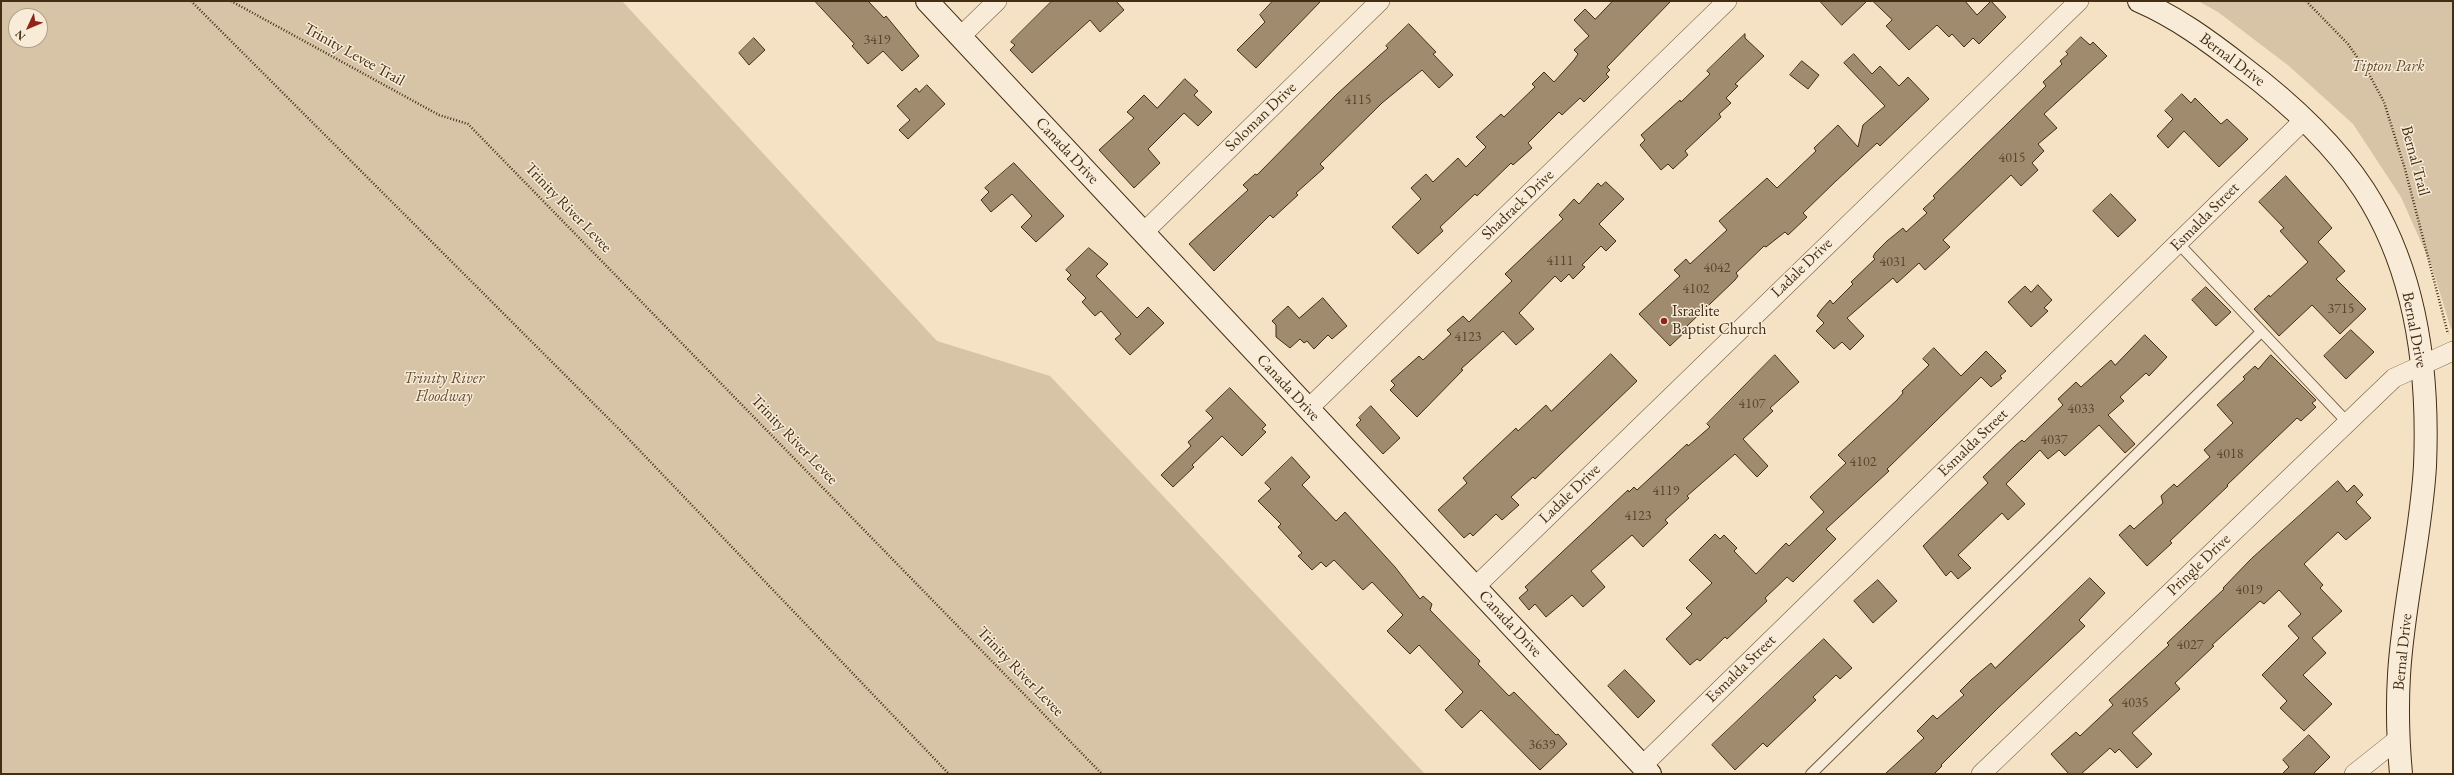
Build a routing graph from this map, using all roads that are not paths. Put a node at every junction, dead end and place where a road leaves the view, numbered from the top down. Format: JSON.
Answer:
{"nodes":[{"id":1,"x":927,"y":1,"type":"edge"},
{"id":2,"x":997,"y":1,"type":"edge"},
{"id":3,"x":1380,"y":1,"type":"edge"},
{"id":4,"x":1727,"y":1,"type":"edge"},
{"id":5,"x":2079,"y":1,"type":"edge"},
{"id":6,"x":2139,"y":1,"type":"edge"},
{"id":7,"x":960,"y":37,"type":"junction"},
{"id":8,"x":2304,"y":120,"type":"junction"},
{"id":9,"x":1143,"y":233,"type":"junction"},
{"id":10,"x":2178,"y":243,"type":"junction"},
{"id":11,"x":2261,"y":332,"type":"junction"},
{"id":12,"x":2453,"y":351,"type":"edge"},
{"id":13,"x":2422,"y":365,"type":"junction"},
{"id":14,"x":1308,"y":409,"type":"junction"},
{"id":15,"x":2347,"y":422,"type":"junction"},
{"id":16,"x":1475,"y":587,"type":"junction"},
{"id":17,"x":2398,"y":739,"type":"junction"},
{"id":18,"x":1646,"y":770,"type":"edge"},
{"id":19,"x":1811,"y":774,"type":"edge"},
{"id":20,"x":1981,"y":774,"type":"edge"},
{"id":21,"x":2354,"y":774,"type":"edge"},
{"id":22,"x":2401,"y":774,"type":"edge"}],
"edges":[{"from":1,"to":7,"type":"street","name":"Canada Drive"},
{"from":2,"to":7,"type":"street"},
{"from":3,"to":9,"type":"street","name":"Soloman Drive"},
{"from":4,"to":14,"type":"street","name":"Shadrack Drive"},
{"from":5,"to":16,"type":"street","name":"Ladale Drive"},
{"from":6,"to":8,"type":"street","name":"Bernal Drive"},
{"from":7,"to":9,"type":"street","name":"Canada Drive"},
{"from":8,"to":10,"type":"street","name":"Esmalda Street"},
{"from":8,"to":13,"type":"street","name":"Bernal Drive"},
{"from":9,"to":14,"type":"street","name":"Canada Drive"},
{"from":10,"to":11,"type":"lane"},
{"from":10,"to":18,"type":"street","name":"Esmalda Street"},
{"from":11,"to":15,"type":"lane"},
{"from":11,"to":19,"type":"lane"},
{"from":12,"to":13,"type":"street","name":"Pringle Drive"},
{"from":13,"to":15,"type":"street","name":"Pringle Drive"},
{"from":13,"to":17,"type":"street","name":"Bernal Drive"},
{"from":14,"to":16,"type":"street","name":"Canada Drive"},
{"from":15,"to":20,"type":"street","name":"Pringle Drive"},
{"from":16,"to":18,"type":"street","name":"Canada Drive"},
{"from":17,"to":21,"type":"street"},
{"from":17,"to":22,"type":"street","name":"Bernal Drive"}]}
